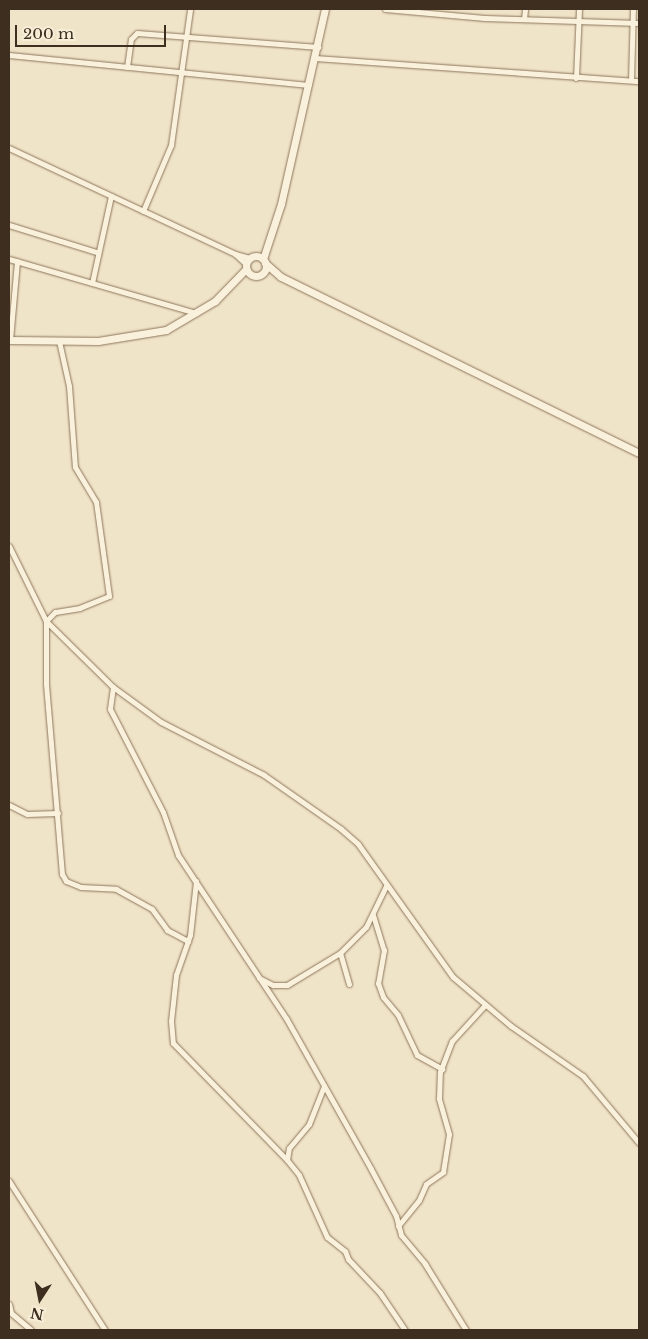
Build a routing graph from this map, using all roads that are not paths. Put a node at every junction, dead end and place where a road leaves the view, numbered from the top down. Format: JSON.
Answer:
{"nodes":[{"id":1,"x":190,"y":9,"type":"edge"},
{"id":2,"x":324,"y":9,"type":"edge"},
{"id":3,"x":385,"y":9,"type":"edge"},
{"id":4,"x":525,"y":9,"type":"edge"},
{"id":5,"x":579,"y":9,"type":"edge"},
{"id":6,"x":633,"y":9,"type":"edge"},
{"id":7,"x":524,"y":19,"type":"junction"},
{"id":8,"x":578,"y":20,"type":"junction"},
{"id":9,"x":632,"y":22,"type":"junction"},
{"id":10,"x":639,"y":23,"type":"edge"},
{"id":11,"x":186,"y":36,"type":"junction"},
{"id":12,"x":318,"y":47,"type":"junction"},
{"id":13,"x":9,"y":55,"type":"edge"},
{"id":14,"x":315,"y":58,"type":"junction"},
{"id":15,"x":127,"y":67,"type":"junction"},
{"id":16,"x":183,"y":73,"type":"junction"},
{"id":17,"x":576,"y":78,"type":"junction"},
{"id":18,"x":632,"y":80,"type":"junction"},
{"id":19,"x":639,"y":81,"type":"edge"},
{"id":20,"x":308,"y":85,"type":"junction"},
{"id":21,"x":9,"y":148,"type":"edge"},
{"id":22,"x":111,"y":196,"type":"junction"},
{"id":23,"x":143,"y":212,"type":"junction"},
{"id":24,"x":9,"y":225,"type":"edge"},
{"id":25,"x":265,"y":244,"type":"junction"},
{"id":26,"x":96,"y":252,"type":"junction"},
{"id":27,"x":9,"y":259,"type":"edge"},
{"id":28,"x":264,"y":261,"type":"junction"},
{"id":29,"x":16,"y":262,"type":"junction"},
{"id":30,"x":249,"y":262,"type":"junction"},
{"id":31,"x":262,"y":274,"type":"junction"},
{"id":32,"x":253,"y":275,"type":"junction"},
{"id":33,"x":282,"y":277,"type":"junction"},
{"id":34,"x":92,"y":283,"type":"junction"},
{"id":35,"x":235,"y":283,"type":"junction"},
{"id":36,"x":198,"y":314,"type":"junction"},
{"id":37,"x":9,"y":340,"type":"edge"},
{"id":38,"x":59,"y":342,"type":"junction"},
{"id":39,"x":639,"y":453,"type":"edge"},
{"id":40,"x":9,"y":546,"type":"edge"},
{"id":41,"x":46,"y":621,"type":"junction"},
{"id":42,"x":113,"y":687,"type":"junction"},
{"id":43,"x":9,"y":805,"type":"edge"},
{"id":44,"x":58,"y":813,"type":"junction"},
{"id":45,"x":196,"y":881,"type":"junction"},
{"id":46,"x":386,"y":886,"type":"junction"},
{"id":47,"x":373,"y":915,"type":"junction"},
{"id":48,"x":188,"y":941,"type":"junction"},
{"id":49,"x":340,"y":953,"type":"junction"},
{"id":50,"x":257,"y":976,"type":"junction"},
{"id":51,"x":349,"y":984,"type":"dead end"},
{"id":52,"x":485,"y":1005,"type":"junction"},
{"id":53,"x":442,"y":1069,"type":"junction"},
{"id":54,"x":324,"y":1086,"type":"junction"},
{"id":55,"x":639,"y":1143,"type":"edge"},
{"id":56,"x":287,"y":1160,"type":"junction"},
{"id":57,"x":9,"y":1181,"type":"edge"},
{"id":58,"x":398,"y":1226,"type":"junction"},
{"id":59,"x":9,"y":1304,"type":"edge"},
{"id":60,"x":31,"y":1330,"type":"edge"},
{"id":61,"x":105,"y":1330,"type":"edge"},
{"id":62,"x":405,"y":1330,"type":"edge"},
{"id":63,"x":466,"y":1330,"type":"edge"}],
"edges":[{"from":1,"to":11,"type":"street"},
{"from":2,"to":12,"type":"main road"},
{"from":3,"to":7,"type":"street"},
{"from":4,"to":7,"type":"street"},
{"from":5,"to":8,"type":"street"},
{"from":6,"to":9,"type":"street"},
{"from":7,"to":8,"type":"street"},
{"from":8,"to":9,"type":"street"},
{"from":8,"to":17,"type":"street"},
{"from":9,"to":10,"type":"street"},
{"from":9,"to":18,"type":"street"},
{"from":11,"to":12,"type":"street"},
{"from":11,"to":15,"type":"street"},
{"from":11,"to":16,"type":"street"},
{"from":12,"to":14,"type":"main road"},
{"from":13,"to":15,"type":"street"},
{"from":14,"to":17,"type":"street"},
{"from":14,"to":20,"type":"main road"},
{"from":15,"to":16,"type":"street"},
{"from":16,"to":20,"type":"street"},
{"from":16,"to":23,"type":"street"},
{"from":17,"to":18,"type":"street"},
{"from":18,"to":19,"type":"street"},
{"from":20,"to":25,"type":"main road"},
{"from":21,"to":22,"type":"street"},
{"from":22,"to":23,"type":"street"},
{"from":22,"to":26,"type":"street"},
{"from":23,"to":30,"type":"street"},
{"from":24,"to":26,"type":"street"},
{"from":25,"to":28,"type":"main road"},
{"from":25,"to":30,"type":"main road"},
{"from":26,"to":34,"type":"street"},
{"from":27,"to":29,"type":"street"},
{"from":28,"to":30,"type":"main road"},
{"from":28,"to":31,"type":"main road"},
{"from":28,"to":33,"type":"main road"},
{"from":29,"to":34,"type":"street"},
{"from":29,"to":37,"type":"street"},
{"from":30,"to":32,"type":"main road"},
{"from":30,"to":35,"type":"main road"},
{"from":31,"to":32,"type":"main road"},
{"from":31,"to":33,"type":"main road"},
{"from":32,"to":35,"type":"main road"},
{"from":33,"to":39,"type":"main road"},
{"from":34,"to":36,"type":"street"},
{"from":35,"to":36,"type":"main road"},
{"from":36,"to":38,"type":"main road"},
{"from":37,"to":38,"type":"main road"},
{"from":38,"to":41,"type":"street"},
{"from":40,"to":41,"type":"street"},
{"from":41,"to":42,"type":"street"},
{"from":41,"to":44,"type":"street"},
{"from":42,"to":45,"type":"street"},
{"from":42,"to":46,"type":"street"},
{"from":43,"to":44,"type":"street"},
{"from":44,"to":48,"type":"street"},
{"from":45,"to":48,"type":"street"},
{"from":45,"to":50,"type":"street"},
{"from":46,"to":47,"type":"street"},
{"from":46,"to":52,"type":"street"},
{"from":47,"to":49,"type":"street"},
{"from":47,"to":53,"type":"street"},
{"from":48,"to":56,"type":"street"},
{"from":49,"to":50,"type":"street"},
{"from":49,"to":51,"type":"street"},
{"from":50,"to":54,"type":"street"},
{"from":52,"to":53,"type":"street"},
{"from":52,"to":55,"type":"street"},
{"from":53,"to":58,"type":"street"},
{"from":54,"to":56,"type":"street"},
{"from":54,"to":58,"type":"street"},
{"from":56,"to":62,"type":"street"},
{"from":57,"to":61,"type":"street"},
{"from":58,"to":63,"type":"street"},
{"from":59,"to":60,"type":"street"}]}
